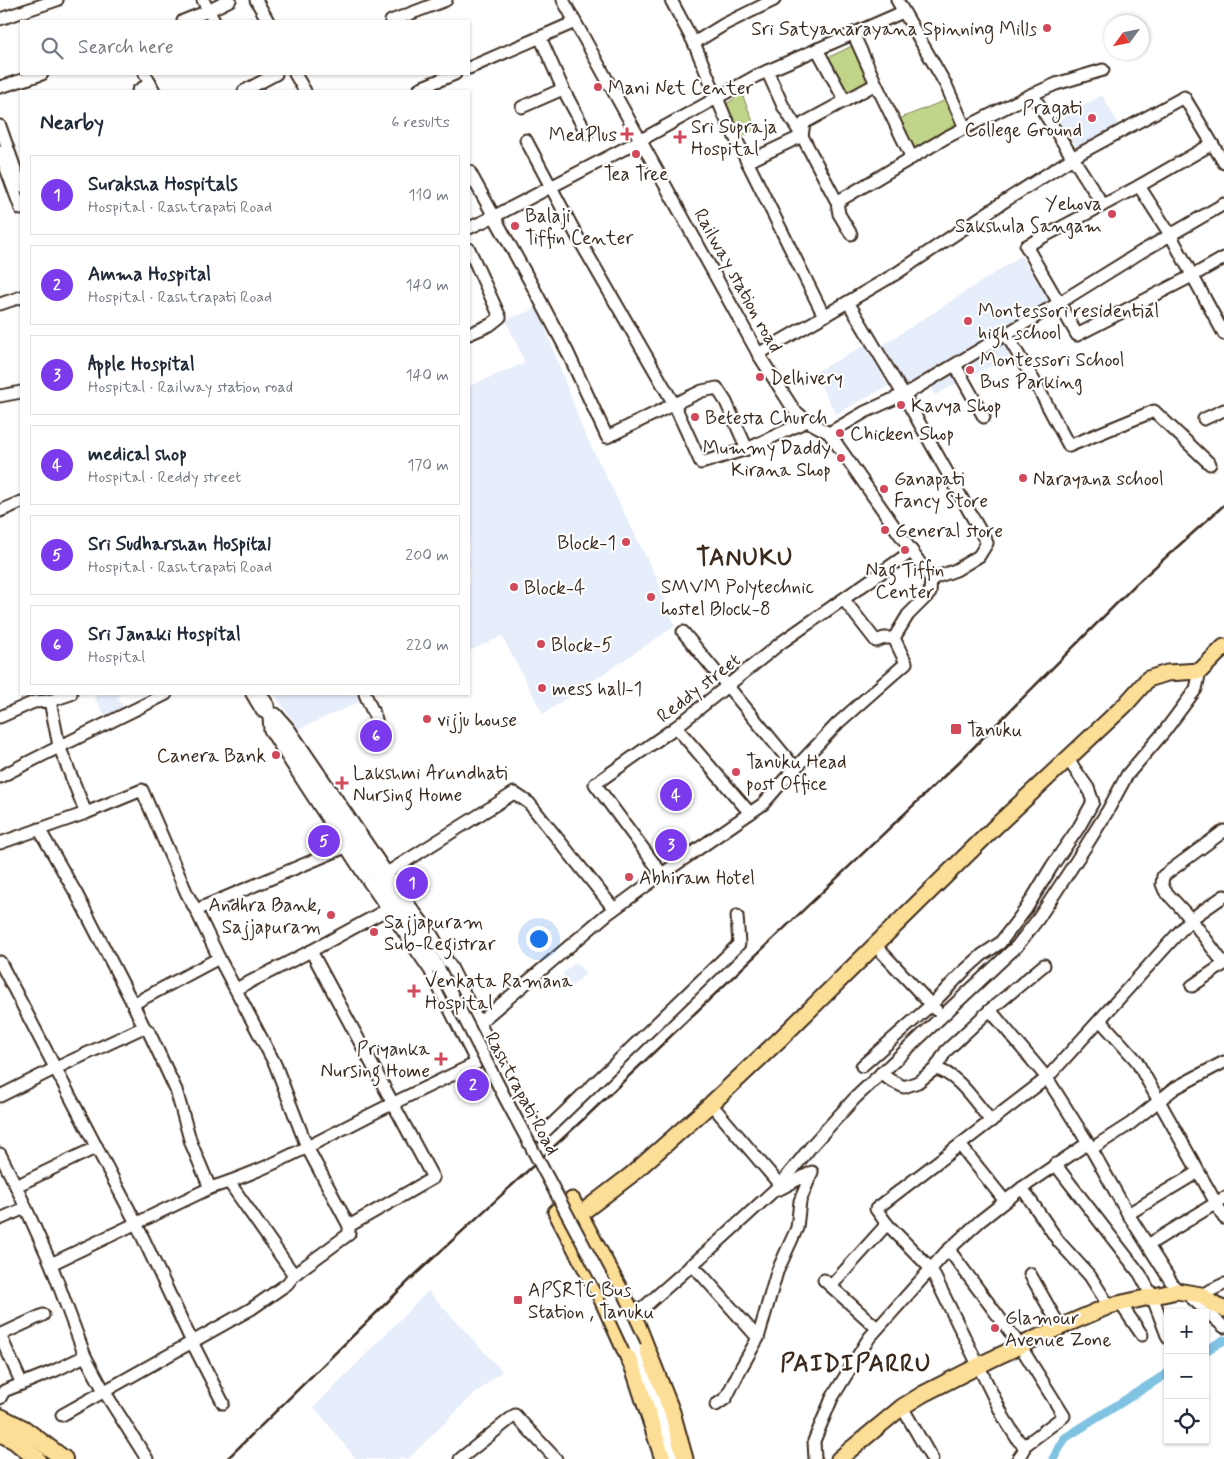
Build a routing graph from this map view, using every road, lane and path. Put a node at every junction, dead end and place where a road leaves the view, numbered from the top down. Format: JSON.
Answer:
{"nodes":[{"id":1,"x":57,"y":0,"type":"edge"},
{"id":2,"x":203,"y":0,"type":"edge"},
{"id":3,"x":230,"y":0,"type":"edge"},
{"id":4,"x":256,"y":0,"type":"edge"},
{"id":5,"x":446,"y":0,"type":"edge"},
{"id":6,"x":563,"y":0,"type":"edge"},
{"id":7,"x":671,"y":0,"type":"edge"},
{"id":8,"x":774,"y":0,"type":"edge"},
{"id":9,"x":897,"y":0,"type":"edge"},
{"id":10,"x":903,"y":12,"type":"junction"},
{"id":11,"x":211,"y":16,"type":"edge"},
{"id":12,"x":0,"y":19,"type":"edge"},
{"id":13,"x":189,"y":20,"type":"edge"},
{"id":14,"x":267,"y":20,"type":"edge"},
{"id":15,"x":394,"y":20,"type":"edge"},
{"id":16,"x":575,"y":22,"type":"junction"},
{"id":17,"x":853,"y":33,"type":"junction"},
{"id":18,"x":540,"y":37,"type":"junction"},
{"id":19,"x":694,"y":43,"type":"junction"},
{"id":20,"x":817,"y":49,"type":"junction"},
{"id":21,"x":470,"y":68,"type":"edge"},
{"id":22,"x":1103,"y":70,"type":"dead end"},
{"id":23,"x":767,"y":71,"type":"junction"},
{"id":24,"x":39,"y":75,"type":"edge"},
{"id":25,"x":274,"y":75,"type":"edge"},
{"id":26,"x":296,"y":75,"type":"edge"},
{"id":27,"x":453,"y":75,"type":"edge"},
{"id":28,"x":150,"y":83,"type":"edge"},
{"id":29,"x":876,"y":84,"type":"junction"},
{"id":30,"x":0,"y":87,"type":"edge"},
{"id":31,"x":563,"y":89,"type":"junction"},
{"id":32,"x":140,"y":90,"type":"edge"},
{"id":33,"x":246,"y":90,"type":"edge"},
{"id":34,"x":303,"y":90,"type":"edge"},
{"id":35,"x":418,"y":90,"type":"edge"},
{"id":36,"x":1032,"y":94,"type":"junction"},
{"id":37,"x":717,"y":98,"type":"junction"},
{"id":38,"x":845,"y":101,"type":"junction"},
{"id":39,"x":522,"y":107,"type":"dead end"},
{"id":40,"x":0,"y":126,"type":"edge"},
{"id":41,"x":965,"y":128,"type":"junction"},
{"id":42,"x":587,"y":134,"type":"dead end"},
{"id":43,"x":802,"y":136,"type":"junction"},
{"id":44,"x":526,"y":140,"type":"dead end"},
{"id":45,"x":641,"y":140,"type":"junction"},
{"id":46,"x":1212,"y":144,"type":"junction"},
{"id":47,"x":0,"y":152,"type":"edge"},
{"id":48,"x":912,"y":158,"type":"junction"},
{"id":49,"x":1072,"y":158,"type":"junction"},
{"id":50,"x":747,"y":162,"type":"junction"},
{"id":51,"x":1224,"y":163,"type":"edge"},
{"id":52,"x":18,"y":166,"type":"edge"},
{"id":53,"x":470,"y":173,"type":"edge"},
{"id":54,"x":20,"y":179,"type":"edge"},
{"id":55,"x":1139,"y":186,"type":"junction"},
{"id":56,"x":552,"y":187,"type":"junction"},
{"id":57,"x":837,"y":202,"type":"junction"},
{"id":58,"x":1224,"y":204,"type":"edge"},
{"id":59,"x":1103,"y":205,"type":"junction"},
{"id":60,"x":20,"y":206,"type":"edge"},
{"id":61,"x":495,"y":216,"type":"junction"},
{"id":62,"x":470,"y":228,"type":"edge"},
{"id":63,"x":850,"y":234,"type":"dead end"},
{"id":64,"x":1171,"y":236,"type":"junction"},
{"id":65,"x":470,"y":251,"type":"edge"},
{"id":66,"x":1224,"y":258,"type":"edge"},
{"id":67,"x":1192,"y":276,"type":"junction"},
{"id":68,"x":20,"y":297,"type":"edge"},
{"id":69,"x":848,"y":302,"type":"junction"},
{"id":70,"x":1059,"y":302,"type":"junction"},
{"id":71,"x":0,"y":304,"type":"edge"},
{"id":72,"x":824,"y":316,"type":"junction"},
{"id":73,"x":1223,"y":332,"type":"edge"},
{"id":74,"x":470,"y":334,"type":"edge"},
{"id":75,"x":1006,"y":334,"type":"junction"},
{"id":76,"x":758,"y":354,"type":"junction"},
{"id":77,"x":955,"y":365,"type":"junction"},
{"id":78,"x":20,"y":392,"type":"edge"},
{"id":79,"x":903,"y":394,"type":"junction"},
{"id":80,"x":0,"y":396,"type":"edge"},
{"id":81,"x":674,"y":404,"type":"junction"},
{"id":82,"x":1224,"y":410,"type":"edge"},
{"id":83,"x":984,"y":417,"type":"dead end"},
{"id":84,"x":1204,"y":419,"type":"dead end"},
{"id":85,"x":808,"y":421,"type":"junction"},
{"id":86,"x":829,"y":433,"type":"junction"},
{"id":87,"x":747,"y":449,"type":"junction"},
{"id":88,"x":1210,"y":464,"type":"dead end"},
{"id":89,"x":20,"y":502,"type":"edge"},
{"id":90,"x":0,"y":510,"type":"edge"},
{"id":91,"x":912,"y":551,"type":"junction"},
{"id":92,"x":931,"y":579,"type":"junction"},
{"id":93,"x":844,"y":600,"type":"junction"},
{"id":94,"x":683,"y":632,"type":"dead end"},
{"id":95,"x":894,"y":638,"type":"junction"},
{"id":96,"x":1224,"y":647,"type":"edge"},
{"id":97,"x":1200,"y":671,"type":"junction"},
{"id":98,"x":727,"y":686,"type":"junction"},
{"id":99,"x":68,"y":695,"type":"edge"},
{"id":100,"x":164,"y":695,"type":"edge"},
{"id":101,"x":253,"y":695,"type":"edge"},
{"id":102,"x":263,"y":695,"type":"edge"},
{"id":103,"x":365,"y":695,"type":"edge"},
{"id":104,"x":50,"y":701,"type":"junction"},
{"id":105,"x":269,"y":715,"type":"junction"},
{"id":106,"x":0,"y":717,"type":"edge"},
{"id":107,"x":376,"y":720,"type":"dead end"},
{"id":108,"x":676,"y":727,"type":"junction"},
{"id":109,"x":59,"y":746,"type":"junction"},
{"id":110,"x":1067,"y":758,"type":"junction"},
{"id":111,"x":795,"y":768,"type":"junction"},
{"id":112,"x":0,"y":777,"type":"edge"},
{"id":113,"x":86,"y":813,"type":"junction"},
{"id":114,"x":750,"y":813,"type":"junction"},
{"id":115,"x":38,"y":829,"type":"junction"},
{"id":116,"x":1224,"y":830,"type":"edge"},
{"id":117,"x":0,"y":843,"type":"edge"},
{"id":118,"x":350,"y":844,"type":"junction"},
{"id":119,"x":387,"y":873,"type":"junction"},
{"id":120,"x":662,"y":874,"type":"junction"},
{"id":121,"x":1224,"y":896,"type":"edge"},
{"id":122,"x":391,"y":905,"type":"junction"},
{"id":123,"x":614,"y":909,"type":"junction"},
{"id":124,"x":196,"y":910,"type":"junction"},
{"id":125,"x":737,"y":916,"type":"dead end"},
{"id":126,"x":1192,"y":919,"type":"junction"},
{"id":127,"x":875,"y":945,"type":"junction"},
{"id":128,"x":311,"y":951,"type":"junction"},
{"id":129,"x":219,"y":958,"type":"junction"},
{"id":130,"x":0,"y":962,"type":"edge"},
{"id":131,"x":1224,"y":964,"type":"edge"},
{"id":132,"x":1044,"y":966,"type":"dead end"},
{"id":133,"x":1192,"y":986,"type":"dead end"},
{"id":134,"x":236,"y":989,"type":"junction"},
{"id":135,"x":133,"y":1004,"type":"junction"},
{"id":136,"x":931,"y":1005,"type":"junction"},
{"id":137,"x":990,"y":1010,"type":"junction"},
{"id":138,"x":942,"y":1017,"type":"junction"},
{"id":139,"x":1100,"y":1020,"type":"junction"},
{"id":140,"x":479,"y":1023,"type":"junction"},
{"id":141,"x":144,"y":1028,"type":"junction"},
{"id":142,"x":1224,"y":1062,"type":"edge"},
{"id":143,"x":862,"y":1066,"type":"dead end"},
{"id":144,"x":56,"y":1068,"type":"junction"},
{"id":145,"x":935,"y":1069,"type":"junction"},
{"id":146,"x":881,"y":1073,"type":"junction"},
{"id":147,"x":1047,"y":1078,"type":"junction"},
{"id":148,"x":0,"y":1096,"type":"edge"},
{"id":149,"x":1158,"y":1102,"type":"junction"},
{"id":150,"x":392,"y":1104,"type":"junction"},
{"id":151,"x":711,"y":1104,"type":"junction"},
{"id":152,"x":991,"y":1121,"type":"junction"},
{"id":153,"x":960,"y":1145,"type":"junction"},
{"id":154,"x":1089,"y":1146,"type":"junction"},
{"id":155,"x":97,"y":1147,"type":"junction"},
{"id":156,"x":307,"y":1147,"type":"junction"},
{"id":157,"x":0,"y":1154,"type":"edge"},
{"id":158,"x":1055,"y":1164,"type":"junction"},
{"id":159,"x":1198,"y":1172,"type":"junction"},
{"id":160,"x":13,"y":1181,"type":"junction"},
{"id":161,"x":0,"y":1182,"type":"edge"},
{"id":162,"x":229,"y":1182,"type":"junction"},
{"id":163,"x":780,"y":1185,"type":"junction"},
{"id":164,"x":210,"y":1188,"type":"junction"},
{"id":165,"x":1022,"y":1188,"type":"junction"},
{"id":166,"x":768,"y":1196,"type":"junction"},
{"id":167,"x":1220,"y":1200,"type":"edge"},
{"id":168,"x":1005,"y":1201,"type":"junction"},
{"id":169,"x":26,"y":1208,"type":"junction"},
{"id":170,"x":580,"y":1214,"type":"junction"},
{"id":171,"x":1128,"y":1214,"type":"junction"},
{"id":172,"x":1224,"y":1218,"type":"edge"},
{"id":173,"x":0,"y":1219,"type":"edge"},
{"id":174,"x":136,"y":1223,"type":"junction"},
{"id":175,"x":887,"y":1224,"type":"junction"},
{"id":176,"x":349,"y":1226,"type":"junction"},
{"id":177,"x":1148,"y":1245,"type":"junction"},
{"id":178,"x":949,"y":1250,"type":"junction"},
{"id":179,"x":51,"y":1264,"type":"junction"},
{"id":180,"x":691,"y":1265,"type":"junction"},
{"id":181,"x":931,"y":1269,"type":"junction"},
{"id":182,"x":1030,"y":1274,"type":"dead end"},
{"id":183,"x":294,"y":1275,"type":"junction"},
{"id":184,"x":617,"y":1283,"type":"junction"},
{"id":185,"x":1224,"y":1284,"type":"edge"},
{"id":186,"x":1181,"y":1291,"type":"junction"},
{"id":187,"x":600,"y":1295,"type":"junction"},
{"id":188,"x":1201,"y":1295,"type":"junction"},
{"id":189,"x":1152,"y":1296,"type":"junction"},
{"id":190,"x":1115,"y":1305,"type":"junction"},
{"id":191,"x":42,"y":1315,"type":"dead end"},
{"id":192,"x":634,"y":1316,"type":"junction"},
{"id":193,"x":1222,"y":1319,"type":"edge"},
{"id":194,"x":1060,"y":1327,"type":"junction"},
{"id":195,"x":878,"y":1328,"type":"junction"},
{"id":196,"x":1164,"y":1328,"type":"edge"},
{"id":197,"x":0,"y":1335,"type":"edge"},
{"id":198,"x":1142,"y":1335,"type":"dead end"},
{"id":199,"x":758,"y":1338,"type":"junction"},
{"id":200,"x":192,"y":1342,"type":"junction"},
{"id":201,"x":1019,"y":1346,"type":"junction"},
{"id":202,"x":85,"y":1356,"type":"junction"},
{"id":203,"x":979,"y":1366,"type":"junction"},
{"id":204,"x":22,"y":1384,"type":"junction"},
{"id":205,"x":104,"y":1391,"type":"junction"},
{"id":206,"x":1,"y":1393,"type":"edge"},
{"id":207,"x":223,"y":1403,"type":"dead end"},
{"id":208,"x":716,"y":1405,"type":"dead end"},
{"id":209,"x":902,"y":1407,"type":"junction"},
{"id":210,"x":62,"y":1414,"type":"dead end"},
{"id":211,"x":0,"y":1417,"type":"edge"},
{"id":212,"x":0,"y":1433,"type":"edge"},
{"id":213,"x":1024,"y":1446,"type":"junction"},
{"id":214,"x":37,"y":1459,"type":"edge"},
{"id":215,"x":64,"y":1459,"type":"edge"},
{"id":216,"x":147,"y":1459,"type":"edge"},
{"id":217,"x":460,"y":1459,"type":"edge"},
{"id":218,"x":556,"y":1459,"type":"edge"},
{"id":219,"x":663,"y":1459,"type":"edge"},
{"id":220,"x":673,"y":1459,"type":"edge"},
{"id":221,"x":685,"y":1459,"type":"edge"},
{"id":222,"x":815,"y":1459,"type":"edge"},
{"id":223,"x":839,"y":1459,"type":"edge"},
{"id":224,"x":932,"y":1459,"type":"edge"},
{"id":225,"x":1018,"y":1459,"type":"edge"}],
"edges":[{"from":1,"to":12,"type":"street"},
{"from":2,"to":11,"type":"street"},
{"from":3,"to":11,"type":"street"},
{"from":4,"to":14,"type":"street"},
{"from":5,"to":15,"type":"street"},
{"from":6,"to":16,"type":"street","name":"Railway station road"},
{"from":7,"to":19,"type":"street"},
{"from":8,"to":19,"type":"street"},
{"from":9,"to":10,"type":"street"},
{"from":10,"to":17,"type":"street"},
{"from":10,"to":41,"type":"street"},
{"from":11,"to":13,"type":"street"},
{"from":16,"to":18,"type":"street"},
{"from":16,"to":45,"type":"street","name":"Railway station road"},
{"from":17,"to":20,"type":"street"},
{"from":17,"to":29,"type":"street"},
{"from":18,"to":21,"type":"street"},
{"from":18,"to":31,"type":"street"},
{"from":19,"to":37,"type":"street"},
{"from":20,"to":23,"type":"street"},
{"from":20,"to":38,"type":"street"},
{"from":22,"to":36,"type":"street"},
{"from":23,"to":37,"type":"street"},
{"from":23,"to":43,"type":"street"},
{"from":24,"to":30,"type":"street"},
{"from":25,"to":33,"type":"street"},
{"from":26,"to":34,"type":"street"},
{"from":27,"to":35,"type":"street"},
{"from":28,"to":32,"type":"street"},
{"from":29,"to":38,"type":"street"},
{"from":29,"to":48,"type":"street"},
{"from":31,"to":39,"type":"street"},
{"from":31,"to":42,"type":"street"},
{"from":36,"to":41,"type":"street"},
{"from":36,"to":49,"type":"street"},
{"from":37,"to":45,"type":"street"},
{"from":37,"to":50,"type":"street"},
{"from":38,"to":43,"type":"street"},
{"from":40,"to":52,"type":"street"},
{"from":41,"to":48,"type":"street"},
{"from":43,"to":50,"type":"street"},
{"from":43,"to":57,"type":"street"},
{"from":44,"to":56,"type":"street"},
{"from":45,"to":56,"type":"street"},
{"from":45,"to":76,"type":"street","name":"Railway station road"},
{"from":46,"to":49,"type":"street"},
{"from":46,"to":51,"type":"street"},
{"from":46,"to":55,"type":"street"},
{"from":47,"to":60,"type":"street"},
{"from":48,"to":57,"type":"street"},
{"from":49,"to":59,"type":"street"},
{"from":49,"to":69,"type":"street"},
{"from":50,"to":72,"type":"street"},
{"from":52,"to":54,"type":"street"},
{"from":53,"to":61,"type":"street"},
{"from":55,"to":59,"type":"street"},
{"from":55,"to":64,"type":"street"},
{"from":56,"to":61,"type":"street"},
{"from":56,"to":81,"type":"street"},
{"from":57,"to":63,"type":"street"},
{"from":58,"to":64,"type":"street"},
{"from":59,"to":70,"type":"street"},
{"from":61,"to":62,"type":"street"},
{"from":61,"to":81,"type":"street"},
{"from":64,"to":67,"type":"street"},
{"from":64,"to":70,"type":"street"},
{"from":65,"to":74,"type":"street"},
{"from":66,"to":67,"type":"street"},
{"from":67,"to":70,"type":"street"},
{"from":67,"to":73,"type":"street"},
{"from":68,"to":71,"type":"street"},
{"from":69,"to":72,"type":"street"},
{"from":69,"to":79,"type":"street"},
{"from":70,"to":75,"type":"street"},
{"from":72,"to":76,"type":"street"},
{"from":75,"to":77,"type":"street"},
{"from":75,"to":88,"type":"street"},
{"from":76,"to":85,"type":"street","name":"Railway station road"},
{"from":77,"to":79,"type":"street"},
{"from":77,"to":83,"type":"street"},
{"from":78,"to":80,"type":"street"},
{"from":79,"to":86,"type":"street"},
{"from":79,"to":92,"type":"street"},
{"from":81,"to":87,"type":"street"},
{"from":81,"to":87,"type":"street"},
{"from":82,"to":84,"type":"street"},
{"from":85,"to":86,"type":"street","name":"Railway station road"},
{"from":85,"to":87,"type":"street"},
{"from":86,"to":91,"type":"street","name":"Railway station road"},
{"from":89,"to":90,"type":"street"},
{"from":91,"to":92,"type":"street","name":"Railway station road"},
{"from":91,"to":93,"type":"street","name":"Reddy street"},
{"from":92,"to":95,"type":"street"},
{"from":93,"to":95,"type":"street"},
{"from":93,"to":98,"type":"street","name":"Reddy street"},
{"from":94,"to":98,"type":"street"},
{"from":95,"to":111,"type":"street"},
{"from":96,"to":97,"type":"main road"},
{"from":97,"to":110,"type":"main road"},
{"from":97,"to":138,"type":"street"},
{"from":98,"to":108,"type":"street","name":"Reddy street"},
{"from":98,"to":111,"type":"street"},
{"from":99,"to":104,"type":"street"},
{"from":100,"to":109,"type":"street"},
{"from":101,"to":105,"type":"street"},
{"from":102,"to":105,"type":"street"},
{"from":103,"to":107,"type":"street"},
{"from":104,"to":106,"type":"street"},
{"from":104,"to":109,"type":"street"},
{"from":105,"to":118,"type":"street"},
{"from":105,"to":119,"type":"street"},
{"from":108,"to":114,"type":"street"},
{"from":108,"to":120,"type":"street","name":"Reddy street"},
{"from":109,"to":112,"type":"street"},
{"from":109,"to":113,"type":"street"},
{"from":110,"to":127,"type":"main road"},
{"from":110,"to":136,"type":"street"},
{"from":111,"to":114,"type":"street"},
{"from":113,"to":115,"type":"street"},
{"from":113,"to":124,"type":"street"},
{"from":114,"to":120,"type":"street"},
{"from":115,"to":117,"type":"street"},
{"from":115,"to":135,"type":"street"},
{"from":116,"to":126,"type":"street"},
{"from":118,"to":122,"type":"street"},
{"from":118,"to":124,"type":"street"},
{"from":119,"to":123,"type":"street"},
{"from":119,"to":140,"type":"street"},
{"from":120,"to":123,"type":"street"},
{"from":121,"to":126,"type":"street"},
{"from":122,"to":128,"type":"street"},
{"from":122,"to":150,"type":"street"},
{"from":122,"to":220,"type":"street","name":"Rashtrapati Road","bridge":true},
{"from":123,"to":140,"type":"street"},
{"from":124,"to":129,"type":"street"},
{"from":125,"to":140,"type":"street"},
{"from":126,"to":131,"type":"street"},
{"from":126,"to":139,"type":"street"},
{"from":127,"to":136,"type":"street"},
{"from":127,"to":151,"type":"main road"},
{"from":128,"to":134,"type":"street"},
{"from":128,"to":150,"type":"street"},
{"from":129,"to":134,"type":"street"},
{"from":129,"to":135,"type":"street"},
{"from":130,"to":144,"type":"street"},
{"from":131,"to":133,"type":"street"},
{"from":132,"to":137,"type":"street"},
{"from":134,"to":156,"type":"street"},
{"from":135,"to":141,"type":"street"},
{"from":136,"to":138,"type":"street"},
{"from":136,"to":143,"type":"street"},
{"from":137,"to":145,"type":"street"},
{"from":137,"to":147,"type":"street"},
{"from":138,"to":146,"type":"street"},
{"from":139,"to":147,"type":"street"},
{"from":139,"to":149,"type":"street"},
{"from":141,"to":144,"type":"street"},
{"from":141,"to":164,"type":"street"},
{"from":142,"to":149,"type":"street"},
{"from":144,"to":148,"type":"street"},
{"from":144,"to":155,"type":"street"},
{"from":145,"to":146,"type":"street"},
{"from":145,"to":152,"type":"street"},
{"from":146,"to":163,"type":"street"},
{"from":147,"to":152,"type":"street"},
{"from":147,"to":154,"type":"street"},
{"from":149,"to":154,"type":"street"},
{"from":149,"to":159,"type":"street"},
{"from":150,"to":156,"type":"street"},
{"from":150,"to":176,"type":"street"},
{"from":151,"to":163,"type":"street"},
{"from":151,"to":170,"type":"main road"},
{"from":152,"to":153,"type":"street"},
{"from":153,"to":168,"type":"street"},
{"from":153,"to":175,"type":"street"},
{"from":154,"to":158,"type":"street"},
{"from":154,"to":171,"type":"street"},
{"from":155,"to":160,"type":"street"},
{"from":155,"to":174,"type":"street"},
{"from":156,"to":162,"type":"street"},
{"from":156,"to":176,"type":"street"},
{"from":157,"to":160,"type":"street"},
{"from":158,"to":165,"type":"street"},
{"from":158,"to":189,"type":"street"},
{"from":159,"to":167,"type":"street"},
{"from":159,"to":171,"type":"street"},
{"from":160,"to":161,"type":"street"},
{"from":160,"to":169,"type":"street"},
{"from":162,"to":164,"type":"street"},
{"from":162,"to":183,"type":"street"},
{"from":163,"to":166,"type":"street"},
{"from":164,"to":174,"type":"street"},
{"from":165,"to":168,"type":"street"},
{"from":165,"to":190,"type":"street"},
{"from":166,"to":180,"type":"street"},
{"from":166,"to":199,"type":"street"},
{"from":167,"to":172,"type":"street"},
{"from":167,"to":177,"type":"street"},
{"from":168,"to":178,"type":"street"},
{"from":169,"to":173,"type":"street"},
{"from":169,"to":179,"type":"street"},
{"from":170,"to":184,"type":"main road"},
{"from":170,"to":187,"type":"main road"},
{"from":171,"to":177,"type":"street"},
{"from":174,"to":179,"type":"street"},
{"from":174,"to":200,"type":"street"},
{"from":175,"to":181,"type":"street"},
{"from":175,"to":195,"type":"street"},
{"from":176,"to":183,"type":"street"},
{"from":177,"to":186,"type":"street"},
{"from":178,"to":181,"type":"street"},
{"from":178,"to":201,"type":"street"},
{"from":179,"to":202,"type":"street"},
{"from":180,"to":192,"type":"street"},
{"from":180,"to":199,"type":"street"},
{"from":181,"to":195,"type":"street"},
{"from":181,"to":203,"type":"street"},
{"from":182,"to":194,"type":"street"},
{"from":183,"to":200,"type":"street"},
{"from":184,"to":187,"type":"street"},
{"from":184,"to":192,"type":"main road"},
{"from":185,"to":188,"type":"street"},
{"from":186,"to":188,"type":"main road"},
{"from":186,"to":189,"type":"main road"},
{"from":186,"to":193,"type":"street"},
{"from":187,"to":219,"type":"main road"},
{"from":188,"to":193,"type":"main road"},
{"from":189,"to":190,"type":"main road"},
{"from":189,"to":196,"type":"street"},
{"from":190,"to":194,"type":"main road"},
{"from":190,"to":198,"type":"street"},
{"from":191,"to":197,"type":"street"},
{"from":192,"to":221,"type":"main road"},
{"from":194,"to":201,"type":"main road"},
{"from":195,"to":222,"type":"street"},
{"from":197,"to":204,"type":"street"},
{"from":199,"to":208,"type":"street"},
{"from":200,"to":205,"type":"street"},
{"from":200,"to":207,"type":"street"},
{"from":201,"to":203,"type":"main road"},
{"from":201,"to":213,"type":"street"},
{"from":202,"to":204,"type":"street"},
{"from":202,"to":205,"type":"street"},
{"from":203,"to":209,"type":"main road"},
{"from":203,"to":213,"type":"street"},
{"from":204,"to":206,"type":"street"},
{"from":205,"to":210,"type":"street"},
{"from":205,"to":216,"type":"street"},
{"from":209,"to":223,"type":"main road"},
{"from":209,"to":224,"type":"street"},
{"from":211,"to":215,"type":"highway"},
{"from":212,"to":214,"type":"highway"},
{"from":213,"to":225,"type":"street"},
{"from":217,"to":218,"type":"street"}]}
